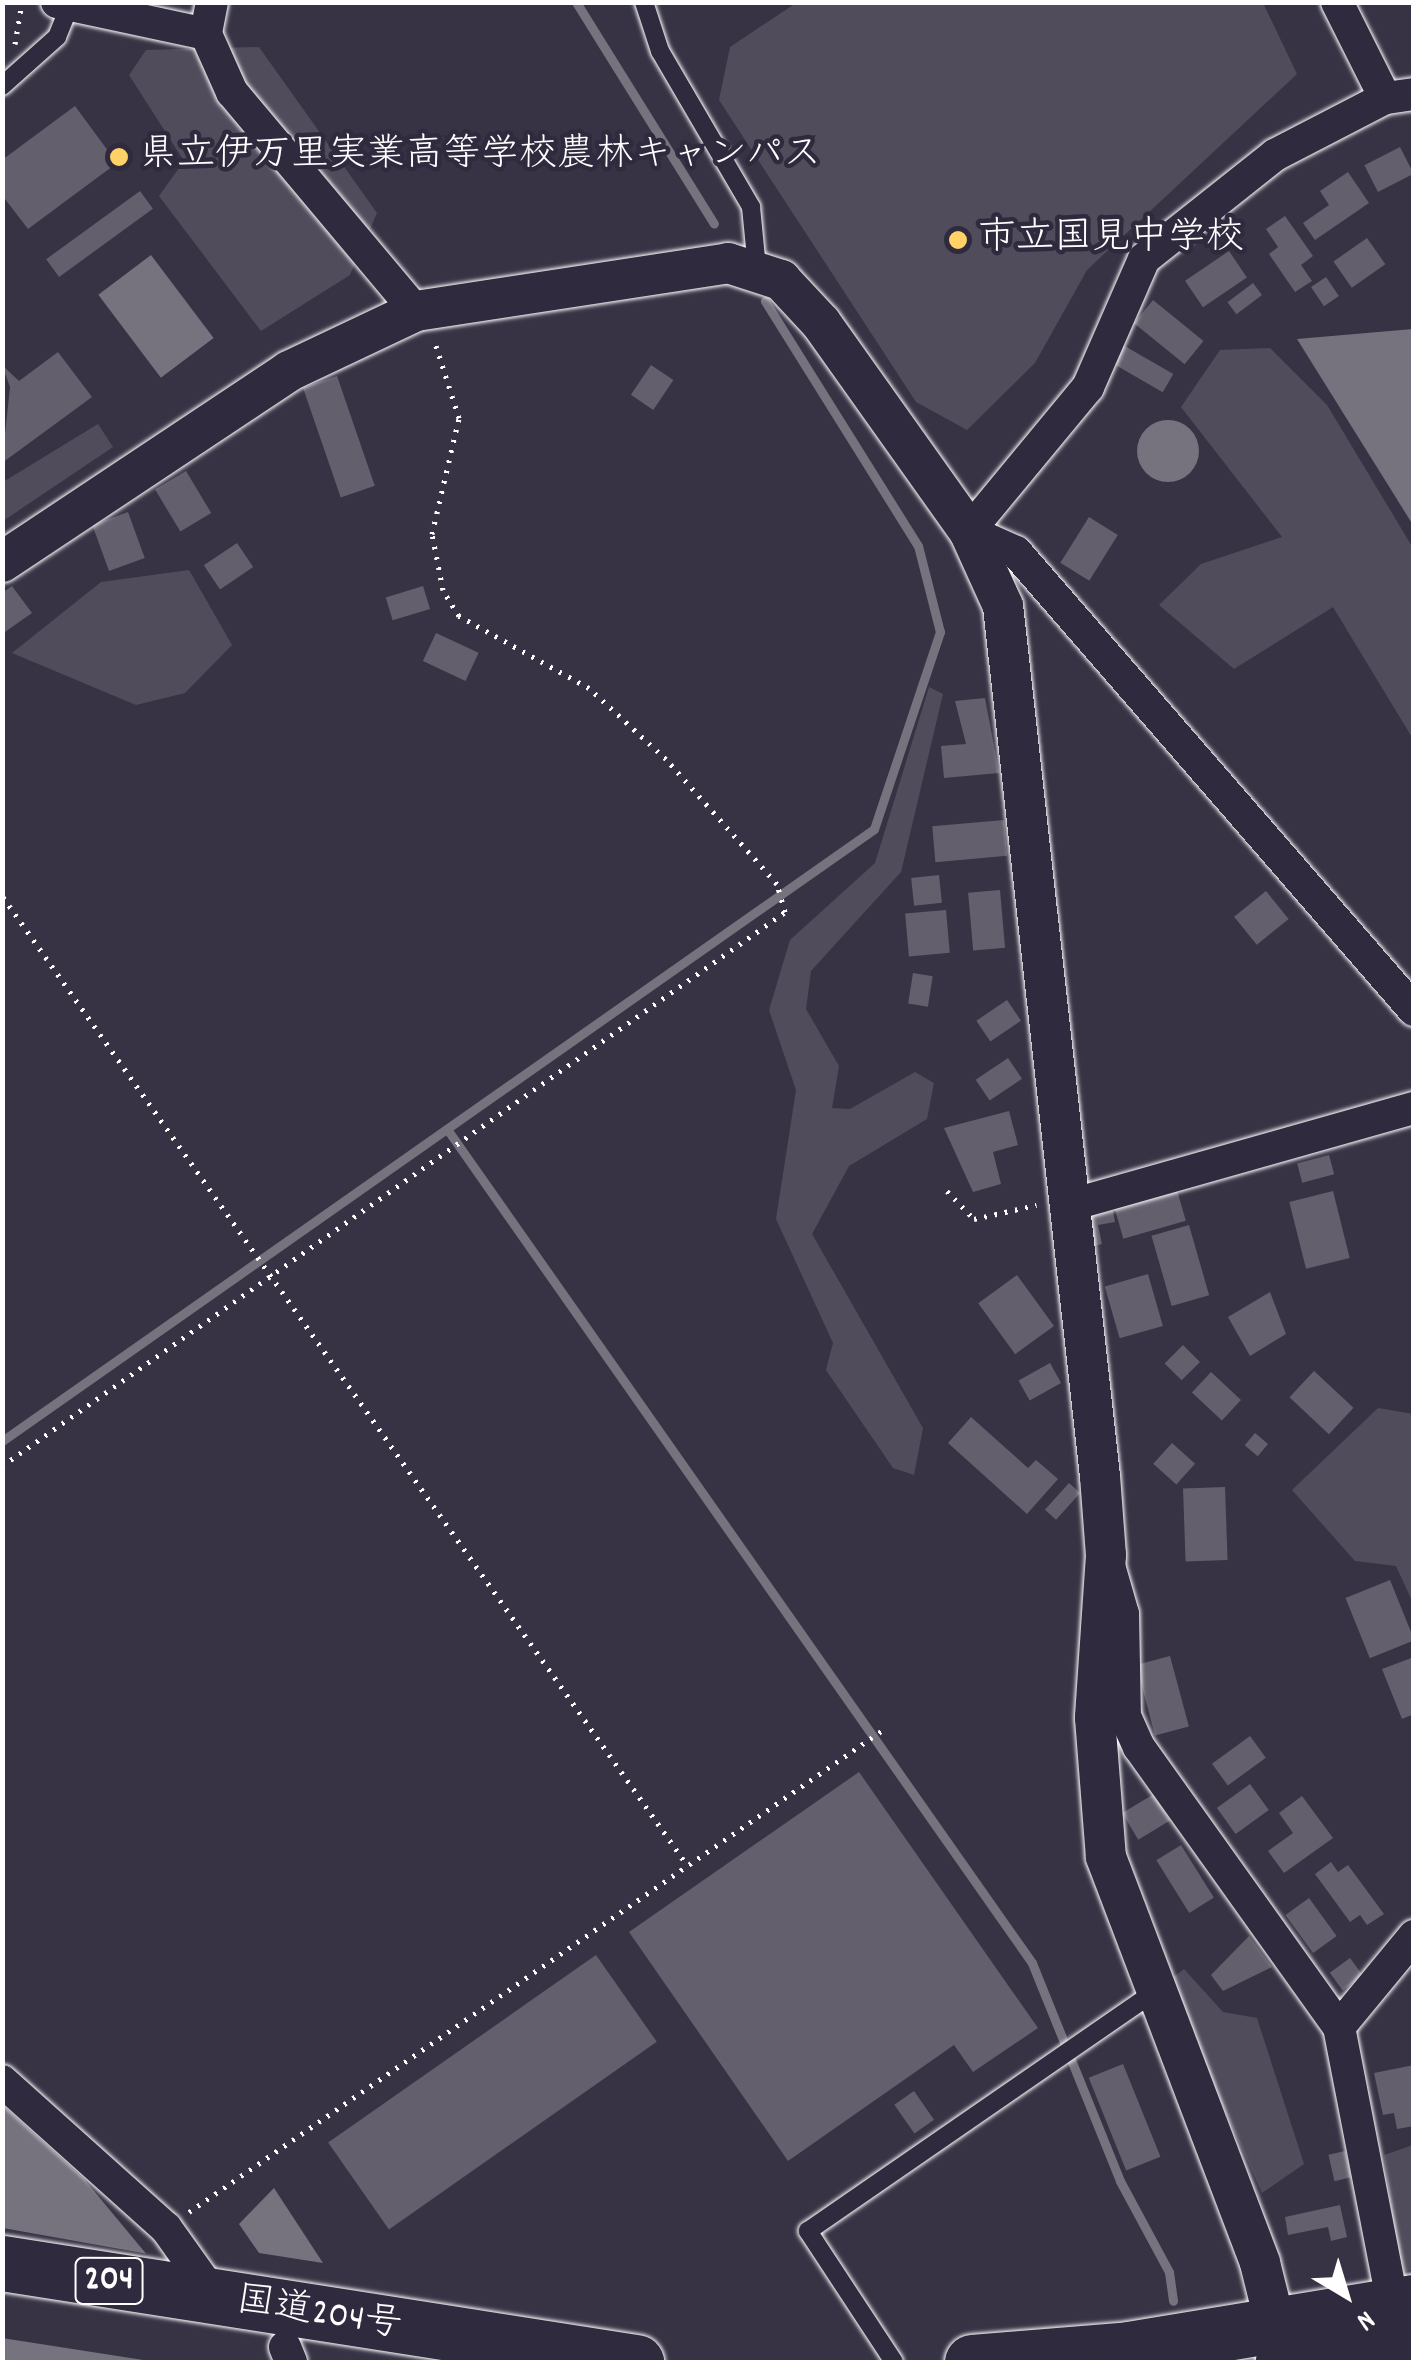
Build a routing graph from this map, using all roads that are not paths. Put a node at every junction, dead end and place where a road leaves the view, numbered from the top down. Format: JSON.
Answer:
{"nodes":[{"id":1,"x":644,"y":2,"type":"edge"},
{"id":2,"x":1336,"y":2,"type":"edge"},
{"id":3,"x":64,"y":4,"type":"edge"},
{"id":4,"x":209,"y":18,"type":"edge"},
{"id":5,"x":2,"y":86,"type":"edge"},
{"id":6,"x":1399,"y":96,"type":"edge"},
{"id":7,"x":757,"y":268,"type":"junction"},
{"id":8,"x":416,"y":311,"type":"junction"},
{"id":9,"x":969,"y":531,"type":"junction"},
{"id":10,"x":2,"y":562,"type":"edge"},
{"id":11,"x":1414,"y":1010,"type":"edge"},
{"id":12,"x":1414,"y":1108,"type":"edge"},
{"id":13,"x":1067,"y":1206,"type":"junction"},
{"id":14,"x":1106,"y":1555,"type":"junction"},
{"id":15,"x":1414,"y":1936,"type":"edge"},
{"id":16,"x":1156,"y":1990,"type":"junction"},
{"id":17,"x":1338,"y":2027,"type":"junction"},
{"id":18,"x":2,"y":2081,"type":"edge"},
{"id":19,"x":2,"y":2263,"type":"edge"},
{"id":20,"x":2,"y":2302,"type":"edge"},
{"id":21,"x":1407,"y":2316,"type":"edge"},
{"id":22,"x":223,"y":2318,"type":"junction"},
{"id":23,"x":1274,"y":2348,"type":"edge"},
{"id":24,"x":288,"y":2355,"type":"edge"},
{"id":25,"x":377,"y":2362,"type":"edge"},
{"id":26,"x":636,"y":2362,"type":"edge"},
{"id":27,"x":894,"y":2362,"type":"edge"},
{"id":28,"x":972,"y":2362,"type":"edge"}],
"edges":[{"from":1,"to":7,"type":"lane"},
{"from":2,"to":6,"type":"street"},
{"from":3,"to":4,"type":"street"},
{"from":3,"to":5,"type":"lane"},
{"from":4,"to":8,"type":"street"},
{"from":6,"to":9,"type":"street"},
{"from":7,"to":8,"type":"street"},
{"from":7,"to":9,"type":"street"},
{"from":8,"to":10,"type":"street"},
{"from":9,"to":11,"type":"street"},
{"from":9,"to":13,"type":"street"},
{"from":12,"to":13,"type":"street"},
{"from":13,"to":14,"type":"street"},
{"from":14,"to":16,"type":"street"},
{"from":14,"to":17,"type":"street"},
{"from":15,"to":17,"type":"street"},
{"from":16,"to":23,"type":"street"},
{"from":16,"to":27,"type":"lane"},
{"from":17,"to":21,"type":"street"},
{"from":18,"to":22,"type":"street"},
{"from":19,"to":22,"type":"highway","name":"国道204号","number":"204"},
{"from":20,"to":22,"type":"highway","name":"国道204号","number":"204"},
{"from":21,"to":23,"type":"highway"},
{"from":22,"to":24,"type":"highway","name":"国道204号","number":"204"},
{"from":22,"to":26,"type":"highway","name":"国道204号","number":"204"},
{"from":23,"to":28,"type":"highway"},
{"from":24,"to":25,"type":"highway","name":"国道204号","number":"204"}]}
